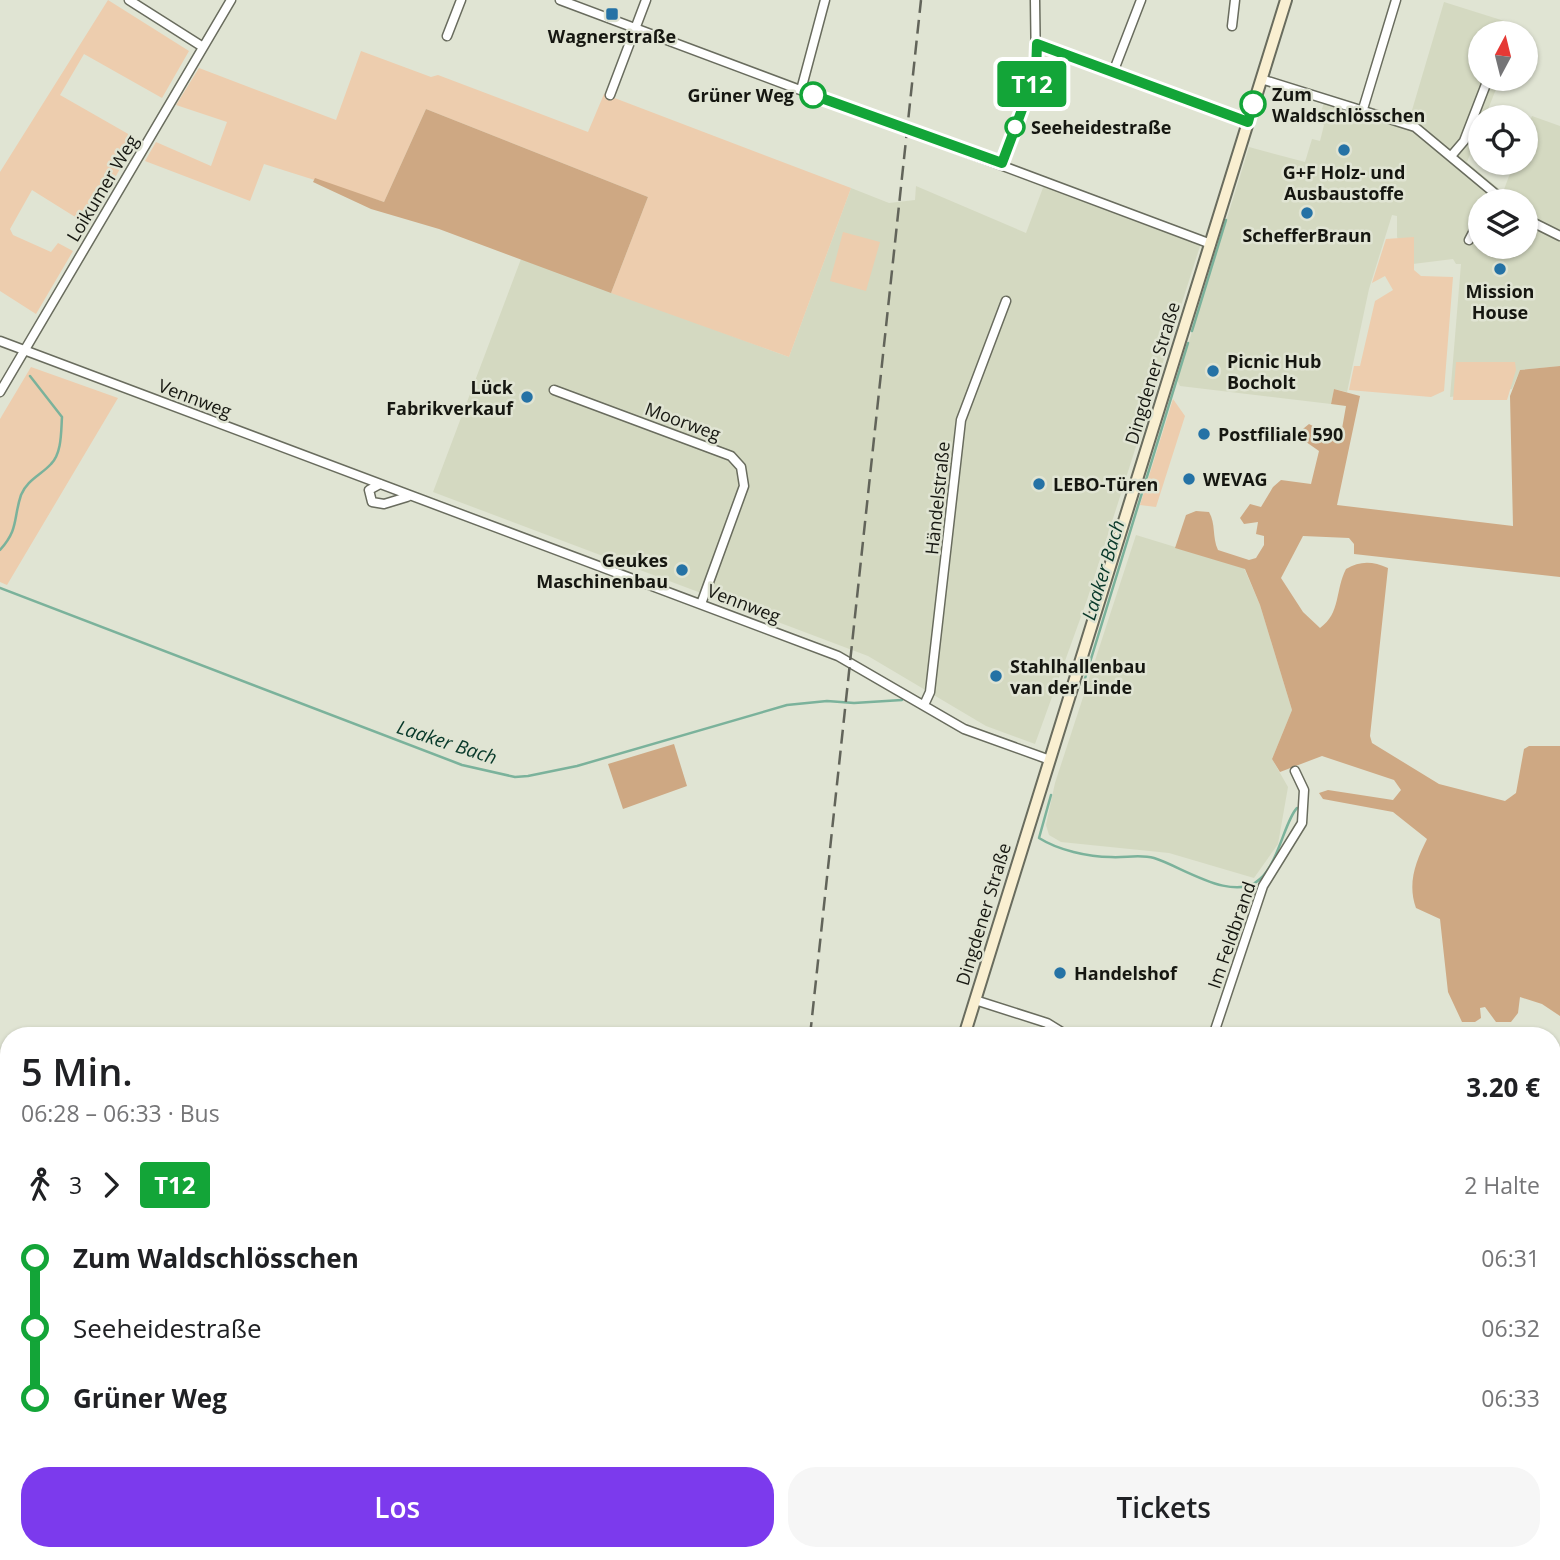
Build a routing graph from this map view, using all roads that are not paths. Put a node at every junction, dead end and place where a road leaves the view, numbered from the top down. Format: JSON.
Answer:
{"nodes":[{"id":1,"x":129,"y":0,"type":"edge"},
{"id":2,"x":231,"y":0,"type":"edge"},
{"id":3,"x":460,"y":0,"type":"edge"},
{"id":4,"x":560,"y":0,"type":"edge"},
{"id":5,"x":646,"y":0,"type":"edge"},
{"id":6,"x":825,"y":0,"type":"edge"},
{"id":7,"x":1035,"y":0,"type":"edge"},
{"id":8,"x":1141,"y":0,"type":"edge"},
{"id":9,"x":1236,"y":0,"type":"edge"},
{"id":10,"x":1286,"y":0,"type":"edge"},
{"id":11,"x":1396,"y":0,"type":"edge"},
{"id":12,"x":1232,"y":26,"type":"dead end"},
{"id":13,"x":635,"y":28,"type":"junction"},
{"id":14,"x":447,"y":36,"type":"dead end"},
{"id":15,"x":1037,"y":44,"type":"junction"},
{"id":16,"x":203,"y":47,"type":"junction"},
{"id":17,"x":1114,"y":70,"type":"junction"},
{"id":18,"x":1261,"y":79,"type":"junction"},
{"id":19,"x":801,"y":90,"type":"junction"},
{"id":20,"x":1483,"y":91,"type":"edge"},
{"id":21,"x":610,"y":95,"type":"dead end"},
{"id":22,"x":1363,"y":109,"type":"junction"},
{"id":23,"x":1248,"y":122,"type":"junction"},
{"id":24,"x":1452,"y":155,"type":"junction"},
{"id":25,"x":1002,"y":163,"type":"junction"},
{"id":26,"x":1488,"y":189,"type":"edge"},
{"id":27,"x":1538,"y":225,"type":"edge"},
{"id":28,"x":1560,"y":236,"type":"edge"},
{"id":29,"x":1210,"y":244,"type":"junction"},
{"id":30,"x":1006,"y":301,"type":"dead end"},
{"id":31,"x":0,"y":341,"type":"edge"},
{"id":32,"x":24,"y":351,"type":"junction"},
{"id":33,"x":554,"y":390,"type":"dead end"},
{"id":34,"x":0,"y":392,"type":"edge"},
{"id":35,"x":380,"y":484,"type":"junction"},
{"id":36,"x":417,"y":498,"type":"junction"},
{"id":37,"x":701,"y":604,"type":"junction"},
{"id":38,"x":924,"y":705,"type":"junction"},
{"id":39,"x":1050,"y":760,"type":"junction"},
{"id":40,"x":1294,"y":771,"type":"dead end"},
{"id":41,"x":975,"y":1000,"type":"junction"},
{"id":42,"x":967,"y":1027,"type":"edge"},
{"id":43,"x":1053,"y":1027,"type":"edge"},
{"id":44,"x":1216,"y":1027,"type":"edge"}],
"edges":[{"from":1,"to":16,"type":"street"},
{"from":2,"to":16,"type":"street","name":"Loikumer Weg"},
{"from":3,"to":14,"type":"street"},
{"from":4,"to":13,"type":"street"},
{"from":5,"to":13,"type":"street"},
{"from":6,"to":19,"type":"street"},
{"from":7,"to":15,"type":"street"},
{"from":8,"to":17,"type":"street"},
{"from":9,"to":12,"type":"street"},
{"from":10,"to":18,"type":"main road","name":"Dingdener Straße"},
{"from":11,"to":22,"type":"street"},
{"from":13,"to":19,"type":"street"},
{"from":13,"to":21,"type":"street"},
{"from":15,"to":17,"type":"street"},
{"from":15,"to":25,"type":"street"},
{"from":16,"to":32,"type":"street","name":"Loikumer Weg"},
{"from":17,"to":23,"type":"street"},
{"from":18,"to":22,"type":"street"},
{"from":18,"to":23,"type":"main road","name":"Dingdener Straße"},
{"from":19,"to":25,"type":"street"},
{"from":20,"to":24,"type":"street"},
{"from":22,"to":24,"type":"street"},
{"from":23,"to":29,"type":"main road","name":"Dingdener Straße"},
{"from":24,"to":26,"type":"street"},
{"from":25,"to":29,"type":"street"},
{"from":27,"to":28,"type":"street"},
{"from":29,"to":39,"type":"main road","name":"Dingdener Straße"},
{"from":30,"to":38,"type":"street","name":"Händelstraße"},
{"from":31,"to":32,"type":"street","name":"Vennweg"},
{"from":32,"to":34,"type":"street","name":"Loikumer Weg"},
{"from":32,"to":35,"type":"street","name":"Vennweg"},
{"from":33,"to":37,"type":"street","name":"Moorweg"},
{"from":35,"to":36,"type":"street","name":"Vennweg"},
{"from":35,"to":36,"type":"street","name":"Vennweg"},
{"from":36,"to":37,"type":"street","name":"Vennweg"},
{"from":37,"to":38,"type":"street","name":"Vennweg"},
{"from":38,"to":39,"type":"street","name":"Vennweg"},
{"from":39,"to":41,"type":"main road","name":"Dingdener Straße"},
{"from":40,"to":44,"type":"street","name":"Im Feldbrand"},
{"from":41,"to":42,"type":"main road","name":"Dingdener Straße"},
{"from":41,"to":43,"type":"street"}]}
